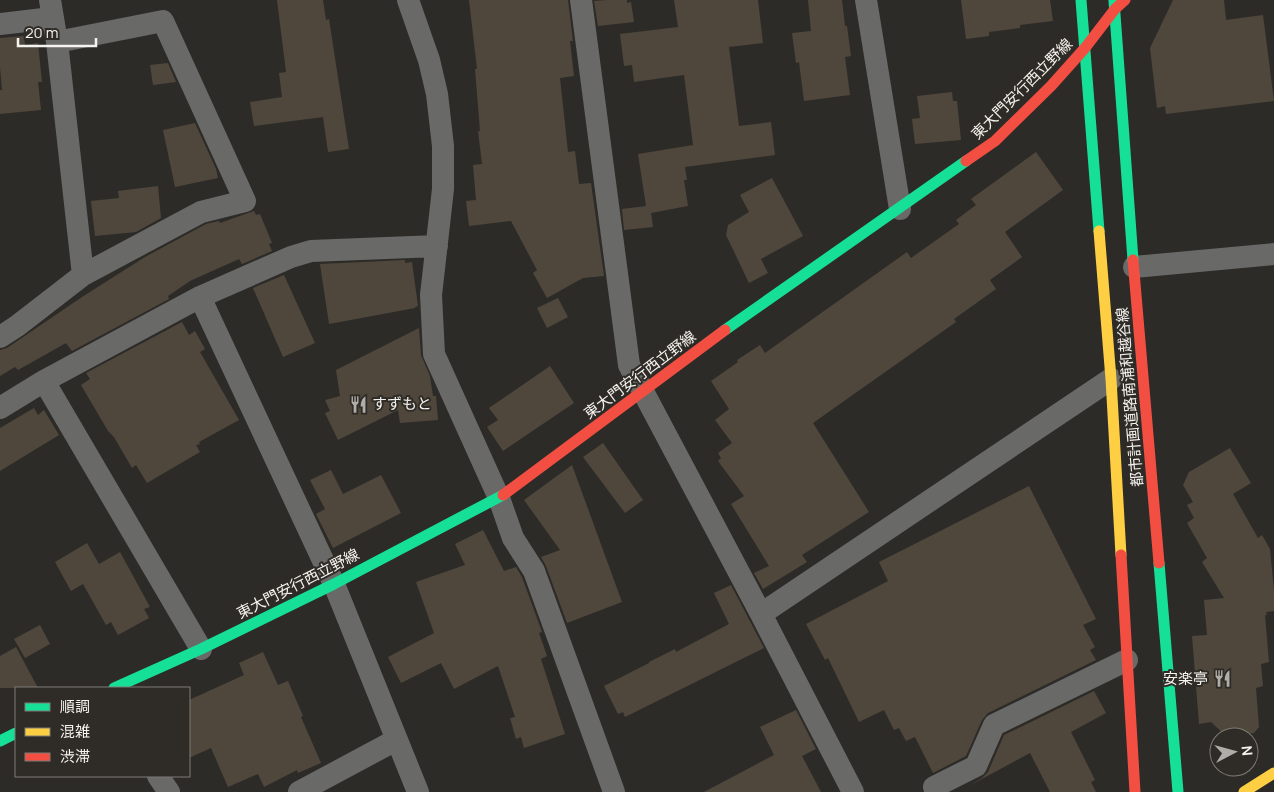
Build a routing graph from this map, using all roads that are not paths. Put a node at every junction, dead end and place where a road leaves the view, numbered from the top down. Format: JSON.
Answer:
{"nodes":[{"id":1,"x":408,"y":0,"type":"edge"},
{"id":2,"x":581,"y":0,"type":"edge"},
{"id":3,"x":866,"y":0,"type":"edge"},
{"id":4,"x":1081,"y":0,"type":"edge"},
{"id":5,"x":1124,"y":0,"type":"edge"},
{"id":6,"x":1114,"y":5,"type":"edge"},
{"id":7,"x":51,"y":9,"type":"edge"},
{"id":8,"x":0,"y":24,"type":"edge"},
{"id":9,"x":57,"y":42,"type":"junction"},
{"id":10,"x":1085,"y":48,"type":"junction"},
{"id":11,"x":900,"y":209,"type":"junction"},
{"id":12,"x":437,"y":246,"type":"junction"},
{"id":13,"x":1274,"y":254,"type":"edge"},
{"id":14,"x":1134,"y":267,"type":"junction"},
{"id":15,"x":83,"y":275,"type":"junction"},
{"id":16,"x":200,"y":297,"type":"junction"},
{"id":17,"x":0,"y":337,"type":"edge"},
{"id":18,"x":1111,"y":379,"type":"junction"},
{"id":19,"x":44,"y":382,"type":"junction"},
{"id":20,"x":642,"y":392,"type":"junction"},
{"id":21,"x":0,"y":408,"type":"edge"},
{"id":22,"x":498,"y":498,"type":"junction"},
{"id":23,"x":334,"y":584,"type":"junction"},
{"id":24,"x":761,"y":614,"type":"junction"},
{"id":25,"x":201,"y":649,"type":"junction"},
{"id":26,"x":1127,"y":660,"type":"junction"},
{"id":27,"x":116,"y":687,"type":"edge"},
{"id":28,"x":15,"y":734,"type":"edge"},
{"id":29,"x":396,"y":740,"type":"junction"},
{"id":30,"x":0,"y":741,"type":"edge"},
{"id":31,"x":1274,"y":773,"type":"edge"},
{"id":32,"x":159,"y":777,"type":"edge"},
{"id":33,"x":169,"y":792,"type":"edge"},
{"id":34,"x":299,"y":792,"type":"edge"},
{"id":35,"x":418,"y":792,"type":"edge"},
{"id":36,"x":614,"y":792,"type":"edge"},
{"id":37,"x":853,"y":792,"type":"edge"},
{"id":38,"x":936,"y":792,"type":"edge"},
{"id":39,"x":1135,"y":792,"type":"edge"},
{"id":40,"x":1178,"y":792,"type":"edge"},
{"id":41,"x":1244,"y":792,"type":"edge"}],
"edges":[{"from":1,"to":12,"type":"street"},
{"from":2,"to":20,"type":"street"},
{"from":3,"to":11,"type":"street"},
{"from":4,"to":10,"type":"street","name":"都市計画道路南浦和越谷線"},
{"from":5,"to":6,"type":"street","name":"東大門安行西立野線"},
{"from":6,"to":10,"type":"street","name":"東大門安行西立野線"},
{"from":6,"to":14,"type":"street","name":"都市計画道路南浦和越谷線"},
{"from":7,"to":8,"type":"street"},
{"from":7,"to":9,"type":"street"},
{"from":9,"to":15,"type":"street"},
{"from":9,"to":15,"type":"street"},
{"from":10,"to":11,"type":"street","name":"東大門安行西立野線"},
{"from":10,"to":18,"type":"street","name":"都市計画道路南浦和越谷線"},
{"from":11,"to":20,"type":"street","name":"東大門安行西立野線"},
{"from":12,"to":16,"type":"street"},
{"from":12,"to":22,"type":"street"},
{"from":13,"to":14,"type":"street"},
{"from":14,"to":40,"type":"street","name":"都市計画道路南浦和越谷線"},
{"from":15,"to":17,"type":"street"},
{"from":16,"to":19,"type":"street"},
{"from":16,"to":23,"type":"street"},
{"from":18,"to":24,"type":"street"},
{"from":18,"to":26,"type":"street","name":"都市計画道路南浦和越谷線"},
{"from":19,"to":21,"type":"street"},
{"from":19,"to":25,"type":"street"},
{"from":20,"to":22,"type":"street","name":"東大門安行西立野線"},
{"from":20,"to":24,"type":"street"},
{"from":22,"to":23,"type":"street","name":"東大門安行西立野線"},
{"from":22,"to":36,"type":"street"},
{"from":23,"to":25,"type":"street","name":"東大門安行西立野線"},
{"from":23,"to":29,"type":"street"},
{"from":24,"to":37,"type":"street"},
{"from":25,"to":27,"type":"street","name":"東大門安行西立野線"},
{"from":26,"to":38,"type":"street"},
{"from":26,"to":39,"type":"street","name":"都市計画道路南浦和越谷線"},
{"from":28,"to":30,"type":"street"},
{"from":29,"to":34,"type":"street"},
{"from":29,"to":35,"type":"street"},
{"from":31,"to":41,"type":"street"},
{"from":32,"to":33,"type":"street"}]}
